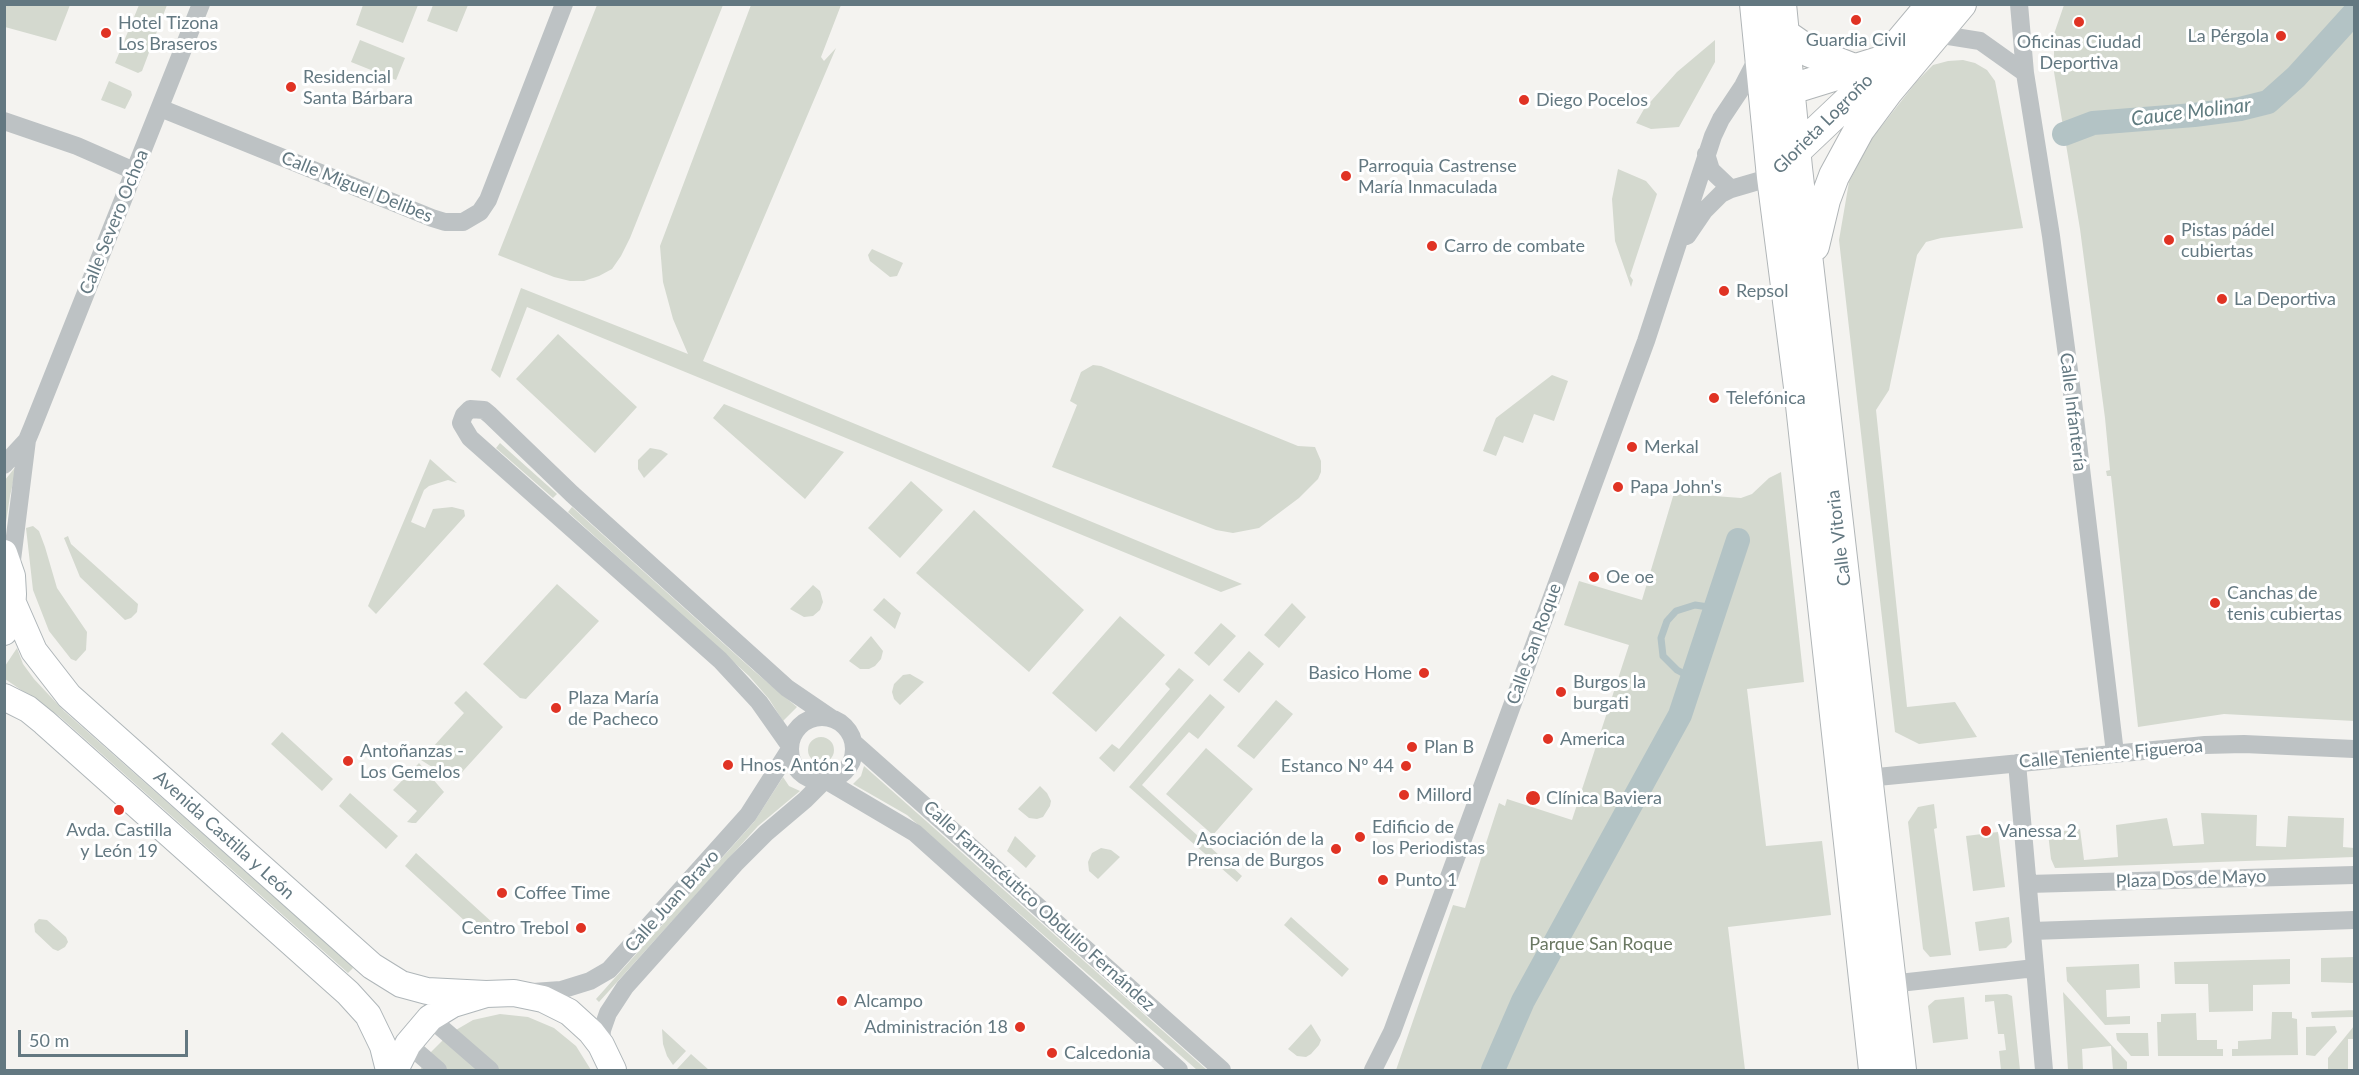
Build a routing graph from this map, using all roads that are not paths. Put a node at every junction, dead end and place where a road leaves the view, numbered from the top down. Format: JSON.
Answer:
{"nodes":[{"id":1,"x":201,"y":4,"type":"edge"},
{"id":2,"x":564,"y":4,"type":"edge"},
{"id":3,"x":1755,"y":4,"type":"edge"},
{"id":4,"x":1781,"y":4,"type":"edge"},
{"id":5,"x":1932,"y":4,"type":"edge"},
{"id":6,"x":1961,"y":4,"type":"edge"},
{"id":7,"x":2019,"y":4,"type":"edge"},
{"id":8,"x":1784,"y":34,"type":"junction"},
{"id":9,"x":1936,"y":34,"type":"junction"},
{"id":10,"x":1760,"y":53,"type":"junction"},
{"id":11,"x":1885,"y":60,"type":"junction"},
{"id":12,"x":1854,"y":69,"type":"junction"},
{"id":13,"x":2025,"y":73,"type":"junction"},
{"id":14,"x":1777,"y":91,"type":"junction"},
{"id":15,"x":1888,"y":91,"type":"junction"},
{"id":16,"x":160,"y":108,"type":"junction"},
{"id":17,"x":1728,"y":109,"type":"junction"},
{"id":18,"x":4,"y":121,"type":"edge"},
{"id":19,"x":1704,"y":161,"type":"junction"},
{"id":20,"x":1788,"y":166,"type":"junction"},
{"id":21,"x":134,"y":171,"type":"junction"},
{"id":22,"x":1731,"y":189,"type":"junction"},
{"id":23,"x":1676,"y":256,"type":"junction"},
{"id":24,"x":1809,"y":270,"type":"junction"},
{"id":25,"x":27,"y":440,"type":"junction"},
{"id":26,"x":4,"y":465,"type":"edge"},
{"id":27,"x":572,"y":494,"type":"junction"},
{"id":28,"x":554,"y":513,"type":"junction"},
{"id":29,"x":8,"y":561,"type":"edge"},
{"id":30,"x":13,"y":603,"type":"junction"},
{"id":31,"x":4,"y":632,"type":"edge"},
{"id":32,"x":4,"y":697,"type":"edge"},
{"id":33,"x":831,"y":718,"type":"junction"},
{"id":34,"x":854,"y":742,"type":"junction"},
{"id":35,"x":790,"y":748,"type":"junction"},
{"id":36,"x":2355,"y":749,"type":"edge"},
{"id":37,"x":2115,"y":753,"type":"junction"},
{"id":38,"x":2017,"y":763,"type":"junction"},
{"id":39,"x":1867,"y":778,"type":"junction"},
{"id":40,"x":825,"y":782,"type":"junction"},
{"id":41,"x":2355,"y":875,"type":"edge"},
{"id":42,"x":2028,"y":884,"type":"junction"},
{"id":43,"x":2355,"y":920,"type":"edge"},
{"id":44,"x":2032,"y":931,"type":"junction"},
{"id":45,"x":2035,"y":968,"type":"junction"},
{"id":46,"x":1890,"y":984,"type":"junction"},
{"id":47,"x":514,"y":993,"type":"junction"},
{"id":48,"x":486,"y":994,"type":"junction"},
{"id":49,"x":430,"y":1018,"type":"junction"},
{"id":50,"x":1392,"y":1032,"type":"junction"},
{"id":51,"x":408,"y":1044,"type":"junction"},
{"id":52,"x":611,"y":1063,"type":"edge"},
{"id":53,"x":389,"y":1071,"type":"edge"},
{"id":54,"x":395,"y":1071,"type":"edge"},
{"id":55,"x":438,"y":1071,"type":"edge"},
{"id":56,"x":490,"y":1071,"type":"edge"},
{"id":57,"x":1179,"y":1071,"type":"edge"},
{"id":58,"x":1222,"y":1071,"type":"edge"},
{"id":59,"x":1373,"y":1071,"type":"edge"},
{"id":60,"x":1387,"y":1071,"type":"edge"},
{"id":61,"x":1874,"y":1071,"type":"edge"},
{"id":62,"x":1901,"y":1071,"type":"edge"},
{"id":63,"x":2044,"y":1071,"type":"edge"}],
"edges":[{"from":1,"to":16,"type":"street","name":"Calle Severo Ochoa"},
{"from":2,"to":16,"type":"street","name":"Calle Miguel Delibes"},
{"from":3,"to":10,"type":"highway","name":"Calle Vitoria"},
{"from":4,"to":8,"type":"highway","name":"Calle Vitoria"},
{"from":5,"to":11,"type":"highway","name":"Glorieta Logroño"},
{"from":6,"to":9,"type":"highway"},
{"from":7,"to":13,"type":"street","name":"Calle Infantería"},
{"from":8,"to":12,"type":"highway"},
{"from":8,"to":14,"type":"highway","name":"Calle Vitoria"},
{"from":9,"to":13,"type":"street"},
{"from":9,"to":15,"type":"highway"},
{"from":10,"to":14,"type":"highway","name":"Calle Vitoria"},
{"from":10,"to":17,"type":"street"},
{"from":11,"to":12,"type":"highway"},
{"from":11,"to":20,"type":"highway","name":"Glorieta Logroño"},
{"from":12,"to":14,"type":"highway"},
{"from":13,"to":37,"type":"street","name":"Calle Infantería"},
{"from":14,"to":17,"type":"street"},
{"from":14,"to":20,"type":"highway","name":"Calle Vitoria"},
{"from":15,"to":20,"type":"highway"},
{"from":15,"to":24,"type":"highway"},
{"from":16,"to":21,"type":"street","name":"Calle Severo Ochoa"},
{"from":17,"to":19,"type":"street"},
{"from":18,"to":21,"type":"street"},
{"from":19,"to":22,"type":"street"},
{"from":19,"to":23,"type":"street","name":"Calle San Roque"},
{"from":20,"to":22,"type":"street","name":"Glorieta Logroño"},
{"from":20,"to":24,"type":"highway","name":"Calle Vitoria"},
{"from":20,"to":61,"type":"highway","name":"Calle Vitoria"},
{"from":21,"to":25,"type":"street","name":"Calle Severo Ochoa"},
{"from":22,"to":23,"type":"street","name":"Calle San Roque"},
{"from":23,"to":50,"type":"street","name":"Calle San Roque"},
{"from":24,"to":39,"type":"highway","name":"Calle Vitoria"},
{"from":25,"to":26,"type":"street","name":"Calle Severo Ochoa"},
{"from":25,"to":29,"type":"street","name":"Calle Severo Ochoa"},
{"from":27,"to":28,"type":"street"},
{"from":27,"to":28,"type":"street"},
{"from":27,"to":33,"type":"street"},
{"from":28,"to":35,"type":"street"},
{"from":29,"to":30,"type":"main road"},
{"from":30,"to":31,"type":"main road"},
{"from":30,"to":48,"type":"main road","name":"Avenida Castilla y León"},
{"from":32,"to":53,"type":"main road","name":"Avenida Castilla y León"},
{"from":33,"to":34,"type":"street"},
{"from":33,"to":35,"type":"street"},
{"from":34,"to":40,"type":"street"},
{"from":34,"to":58,"type":"street","name":"Calle Farmacéutico Obdulio Fernández"},
{"from":35,"to":40,"type":"street"},
{"from":35,"to":47,"type":"street","name":"Calle Juan Bravo"},
{"from":36,"to":37,"type":"street","name":"Calle Teniente Figueroa"},
{"from":37,"to":38,"type":"street","name":"Calle Teniente Figueroa"},
{"from":38,"to":39,"type":"street","name":"Calle Teniente Figueroa"},
{"from":38,"to":42,"type":"street"},
{"from":39,"to":46,"type":"highway","name":"Calle Vitoria"},
{"from":40,"to":52,"type":"street","name":"Calle Juan Bravo"},
{"from":40,"to":57,"type":"street","name":"Calle Farmacéutico Obdulio Fernández"},
{"from":41,"to":42,"type":"street","name":"Plaza Dos de Mayo"},
{"from":42,"to":44,"type":"street"},
{"from":43,"to":44,"type":"street"},
{"from":44,"to":45,"type":"street"},
{"from":45,"to":46,"type":"street"},
{"from":45,"to":63,"type":"street"},
{"from":46,"to":62,"type":"highway","name":"Calle Vitoria"},
{"from":47,"to":48,"type":"main road"},
{"from":47,"to":52,"type":"main road"},
{"from":48,"to":49,"type":"main road"},
{"from":49,"to":51,"type":"main road"},
{"from":49,"to":56,"type":"street"},
{"from":50,"to":59,"type":"street","name":"Calle San Roque"},
{"from":50,"to":60,"type":"street","name":"Calle San Roque"},
{"from":51,"to":54,"type":"main road"},
{"from":51,"to":55,"type":"street"}]}
